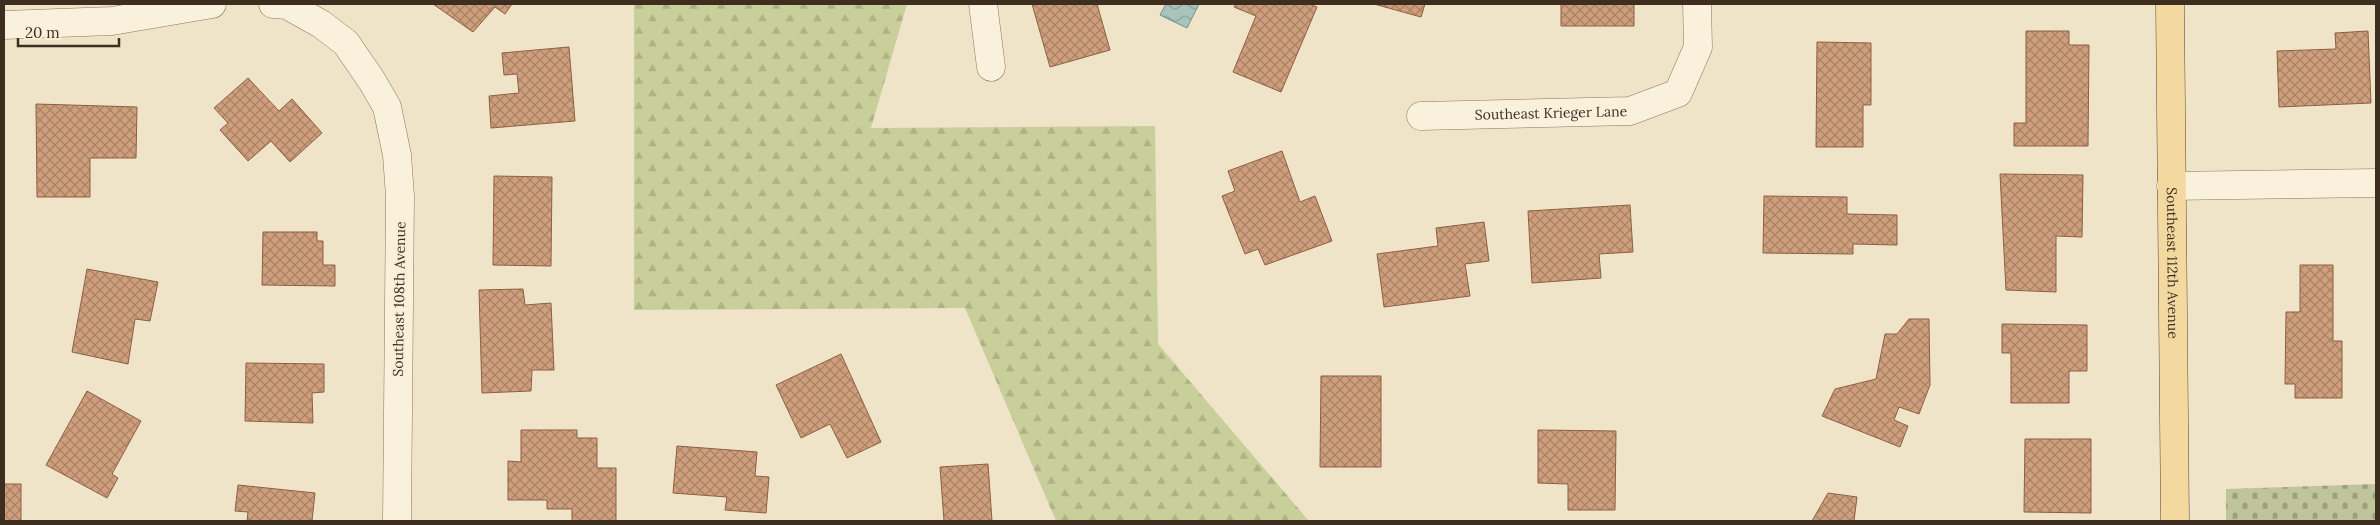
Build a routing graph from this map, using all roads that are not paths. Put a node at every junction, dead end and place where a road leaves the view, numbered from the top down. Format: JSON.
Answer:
{"nodes":[{"id":1,"x":212,"y":4,"type":"edge"},
{"id":2,"x":273,"y":4,"type":"edge"},
{"id":3,"x":983,"y":4,"type":"edge"},
{"id":4,"x":1697,"y":4,"type":"edge"},
{"id":5,"x":2170,"y":4,"type":"edge"},
{"id":6,"x":4,"y":25,"type":"edge"},
{"id":7,"x":991,"y":67,"type":"dead end"},
{"id":8,"x":1421,"y":116,"type":"dead end"},
{"id":9,"x":2376,"y":184,"type":"edge"},
{"id":10,"x":2171,"y":186,"type":"junction"},
{"id":11,"x":397,"y":521,"type":"edge"},
{"id":12,"x":2175,"y":521,"type":"edge"}],
"edges":[{"from":1,"to":6,"type":"street"},
{"from":2,"to":11,"type":"street","name":"Southeast 108th Avenue"},
{"from":3,"to":7,"type":"street"},
{"from":4,"to":8,"type":"street","name":"Southeast Krieger Lane"},
{"from":5,"to":10,"type":"main road","name":"Southeast 112th Avenue"},
{"from":9,"to":10,"type":"street"},
{"from":10,"to":12,"type":"main road","name":"Southeast 112th Avenue"}]}
